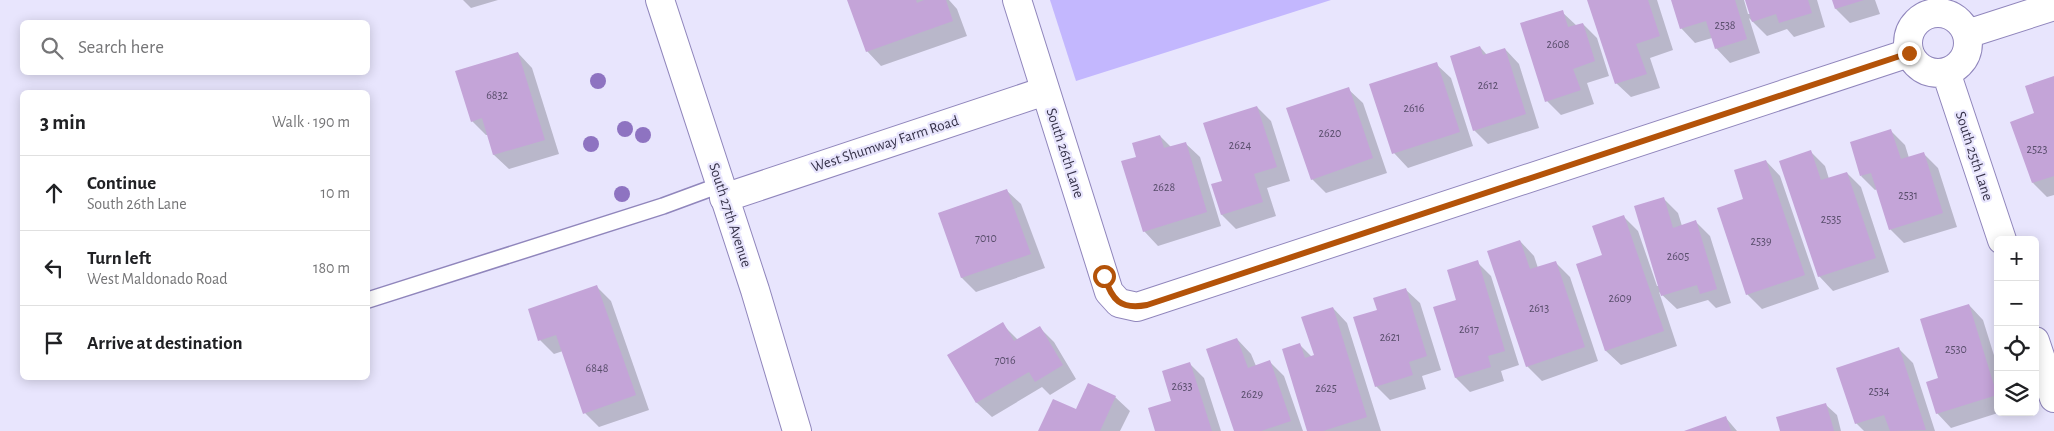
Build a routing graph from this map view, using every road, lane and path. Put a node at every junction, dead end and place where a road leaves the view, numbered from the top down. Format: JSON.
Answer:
{"nodes":[{"id":1,"x":660,"y":0,"type":"edge"},
{"id":2,"x":1017,"y":0,"type":"edge"},
{"id":3,"x":2054,"y":6,"type":"edge"},
{"id":4,"x":1967,"y":34,"type":"junction"},
{"id":5,"x":1909,"y":53,"type":"junction"},
{"id":6,"x":1946,"y":72,"type":"junction"},
{"id":7,"x":1045,"y":91,"type":"junction"},
{"id":8,"x":722,"y":191,"type":"junction"},
{"id":9,"x":2001,"y":236,"type":"edge"},
{"id":10,"x":370,"y":299,"type":"edge"},
{"id":11,"x":2039,"y":353,"type":"edge"},
{"id":12,"x":2054,"y":398,"type":"edge"},
{"id":13,"x":797,"y":431,"type":"edge"}],
"edges":[{"from":1,"to":8,"type":"street","name":"South 27th Avenue"},
{"from":2,"to":7,"type":"street","name":"South 26th Lane"},
{"from":3,"to":4,"type":"street"},
{"from":4,"to":5,"type":"street"},
{"from":4,"to":6,"type":"street"},
{"from":5,"to":6,"type":"street"},
{"from":5,"to":7,"type":"street","name":"South 26th Lane"},
{"from":6,"to":9,"type":"street","name":"South 25th Lane"},
{"from":7,"to":8,"type":"street","name":"West Shumway Farm Road"},
{"from":8,"to":10,"type":"lane"},
{"from":8,"to":13,"type":"street","name":"South 27th Avenue"},
{"from":11,"to":12,"type":"street"}]}
